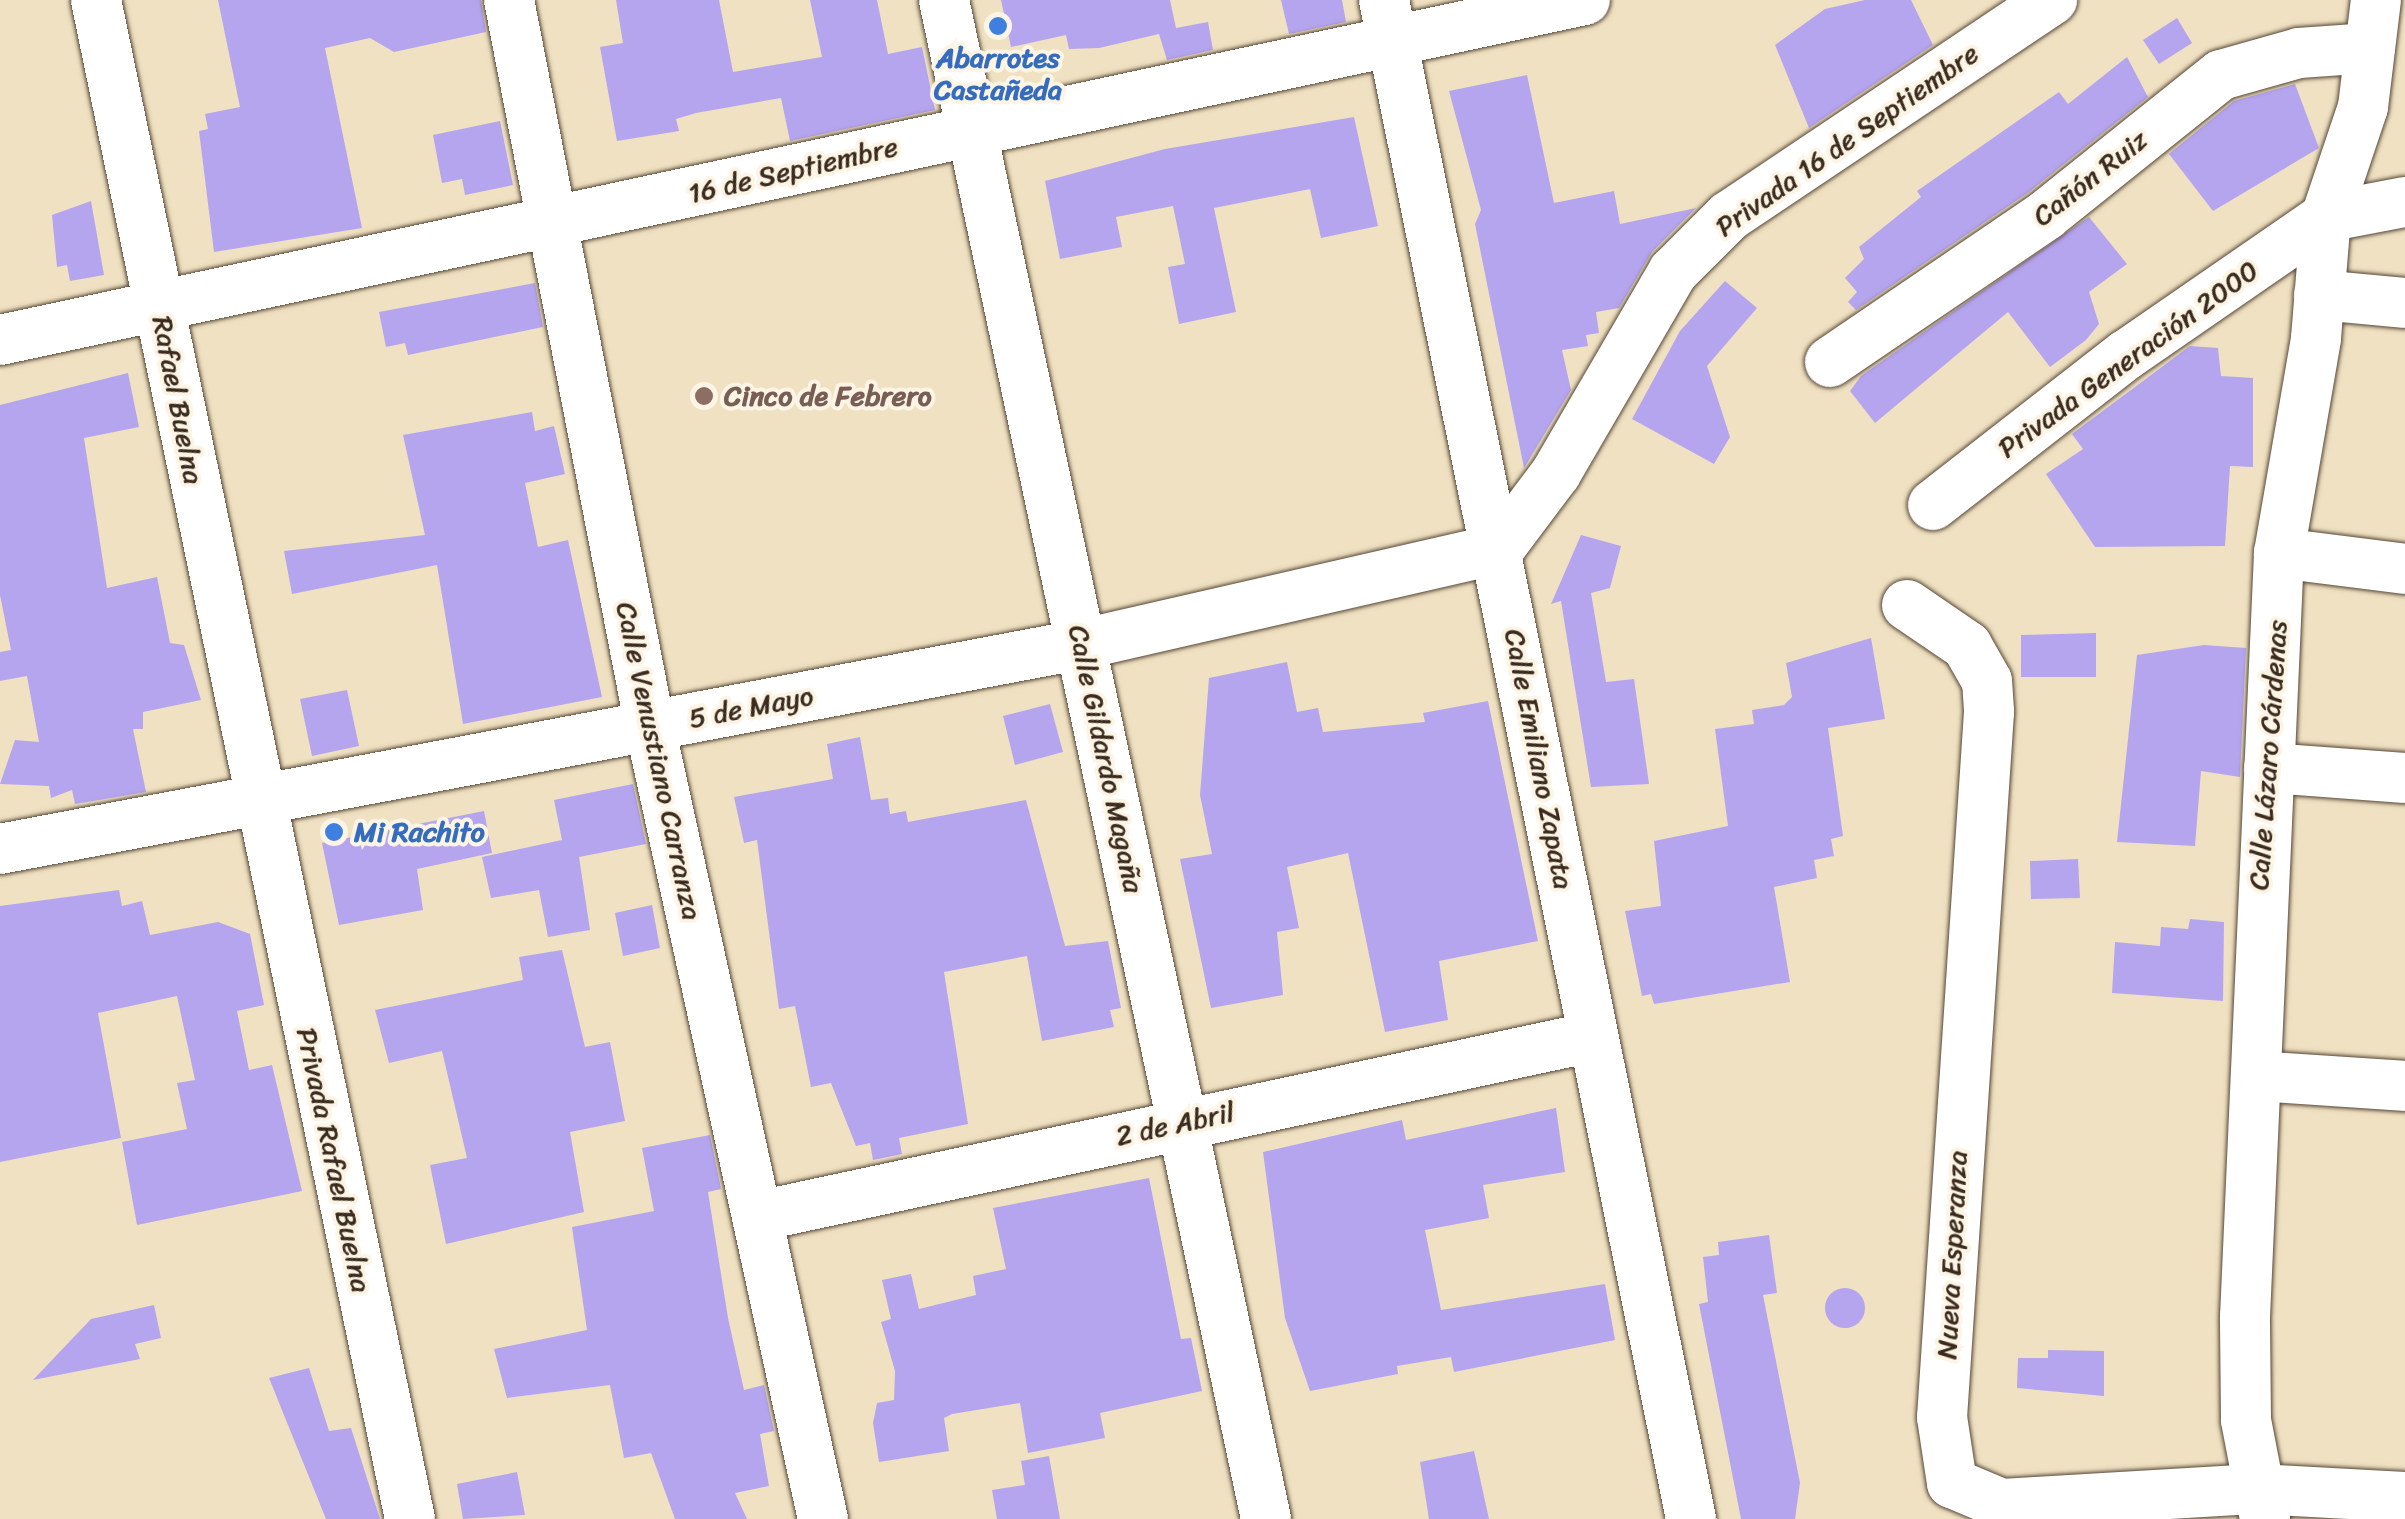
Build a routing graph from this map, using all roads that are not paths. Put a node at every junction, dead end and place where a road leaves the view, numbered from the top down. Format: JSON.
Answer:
{"nodes":[{"id":1,"x":96,"y":0,"type":"edge"},
{"id":2,"x":509,"y":0,"type":"edge"},
{"id":3,"x":944,"y":0,"type":"edge"},
{"id":4,"x":1585,"y":0,"type":"edge"},
{"id":5,"x":2052,"y":0,"type":"edge"},
{"id":6,"x":1389,"y":22,"type":"edge"},
{"id":7,"x":2373,"y":24,"type":"edge"},
{"id":8,"x":971,"y":130,"type":"junction"},
{"id":9,"x":2405,"y":202,"type":"edge"},
{"id":10,"x":2326,"y":217,"type":"junction"},
{"id":11,"x":553,"y":224,"type":"junction"},
{"id":12,"x":2320,"y":295,"type":"junction"},
{"id":13,"x":2405,"y":303,"type":"edge"},
{"id":14,"x":159,"y":307,"type":"junction"},
{"id":15,"x":0,"y":340,"type":"edge"},
{"id":16,"x":1830,"y":362,"type":"dead end"},
{"id":17,"x":1933,"y":505,"type":"dead end"},
{"id":18,"x":1499,"y":550,"type":"junction"},
{"id":19,"x":2280,"y":553,"type":"junction"},
{"id":20,"x":2405,"y":569,"type":"edge"},
{"id":21,"x":1906,"y":606,"type":"dead end"},
{"id":22,"x":1083,"y":644,"type":"junction"},
{"id":23,"x":650,"y":726,"type":"junction"},
{"id":24,"x":2269,"y":768,"type":"junction"},
{"id":25,"x":2405,"y":778,"type":"edge"},
{"id":26,"x":258,"y":800,"type":"junction"},
{"id":27,"x":0,"y":848,"type":"edge"},
{"id":28,"x":1592,"y":1037,"type":"junction"},
{"id":29,"x":2256,"y":1076,"type":"junction"},
{"id":30,"x":2405,"y":1086,"type":"edge"},
{"id":31,"x":1182,"y":1122,"type":"junction"},
{"id":32,"x":759,"y":1216,"type":"junction"},
{"id":33,"x":2405,"y":1497,"type":"edge"},
{"id":34,"x":2261,"y":1504,"type":"edge"},
{"id":35,"x":410,"y":1519,"type":"edge"},
{"id":36,"x":823,"y":1519,"type":"edge"},
{"id":37,"x":1266,"y":1519,"type":"edge"},
{"id":38,"x":1691,"y":1519,"type":"edge"}],
"edges":[{"from":1,"to":14,"type":"street","name":"Rafael Buelna"},
{"from":2,"to":11,"type":"street","name":"Calle Venustiano Carranza"},
{"from":3,"to":8,"type":"street","name":"Calle Gildardo Magaña"},
{"from":4,"to":6,"type":"street","name":"16 de Septiembre"},
{"from":5,"to":18,"type":"street","name":"Privada 16 de Septiembre"},
{"from":6,"to":8,"type":"street","name":"16 de Septiembre"},
{"from":6,"to":18,"type":"street","name":"Calle Emiliano Zapata"},
{"from":7,"to":10,"type":"street","name":"Calle Lázaro Cárdenas"},
{"from":7,"to":16,"type":"street","name":"Cañón Ruiz"},
{"from":8,"to":11,"type":"street","name":"16 de Septiembre"},
{"from":8,"to":22,"type":"street","name":"Calle Gildardo Magaña"},
{"from":9,"to":10,"type":"street"},
{"from":10,"to":12,"type":"street","name":"Calle Lázaro Cárdenas"},
{"from":10,"to":17,"type":"street","name":"Privada Generación 2000"},
{"from":11,"to":14,"type":"street","name":"16 de Septiembre"},
{"from":11,"to":23,"type":"street","name":"Calle Venustiano Carranza"},
{"from":12,"to":13,"type":"street"},
{"from":12,"to":19,"type":"street","name":"Calle Lázaro Cárdenas"},
{"from":14,"to":15,"type":"street","name":"16 de Septiembre"},
{"from":14,"to":26,"type":"street","name":"Rafael Buelna"},
{"from":18,"to":22,"type":"street","name":"5 de Mayo"},
{"from":18,"to":28,"type":"street","name":"Calle Emiliano Zapata"},
{"from":19,"to":20,"type":"street"},
{"from":19,"to":24,"type":"street","name":"Calle Lázaro Cárdenas"},
{"from":21,"to":34,"type":"street","name":"Nueva Esperanza"},
{"from":22,"to":23,"type":"street","name":"5 de Mayo"},
{"from":22,"to":31,"type":"street","name":"Calle Gildardo Magaña"},
{"from":23,"to":26,"type":"street","name":"5 de Mayo"},
{"from":23,"to":32,"type":"street","name":"Calle Venustiano Carranza"},
{"from":24,"to":25,"type":"street"},
{"from":24,"to":29,"type":"street","name":"Calle Lázaro Cárdenas"},
{"from":26,"to":27,"type":"street","name":"5 de Mayo"},
{"from":26,"to":35,"type":"street","name":"Privada Rafael Buelna"},
{"from":28,"to":31,"type":"street","name":"2 de Abril"},
{"from":28,"to":38,"type":"street","name":"Calle Emiliano Zapata"},
{"from":29,"to":30,"type":"street"},
{"from":29,"to":34,"type":"street","name":"Calle Lázaro Cárdenas"},
{"from":31,"to":32,"type":"street","name":"2 de Abril"},
{"from":31,"to":37,"type":"street","name":"Calle Gildardo Magaña"},
{"from":32,"to":36,"type":"street","name":"Calle Venustiano Carranza"},
{"from":33,"to":34,"type":"street","name":"Nueva Esperanza"}]}
